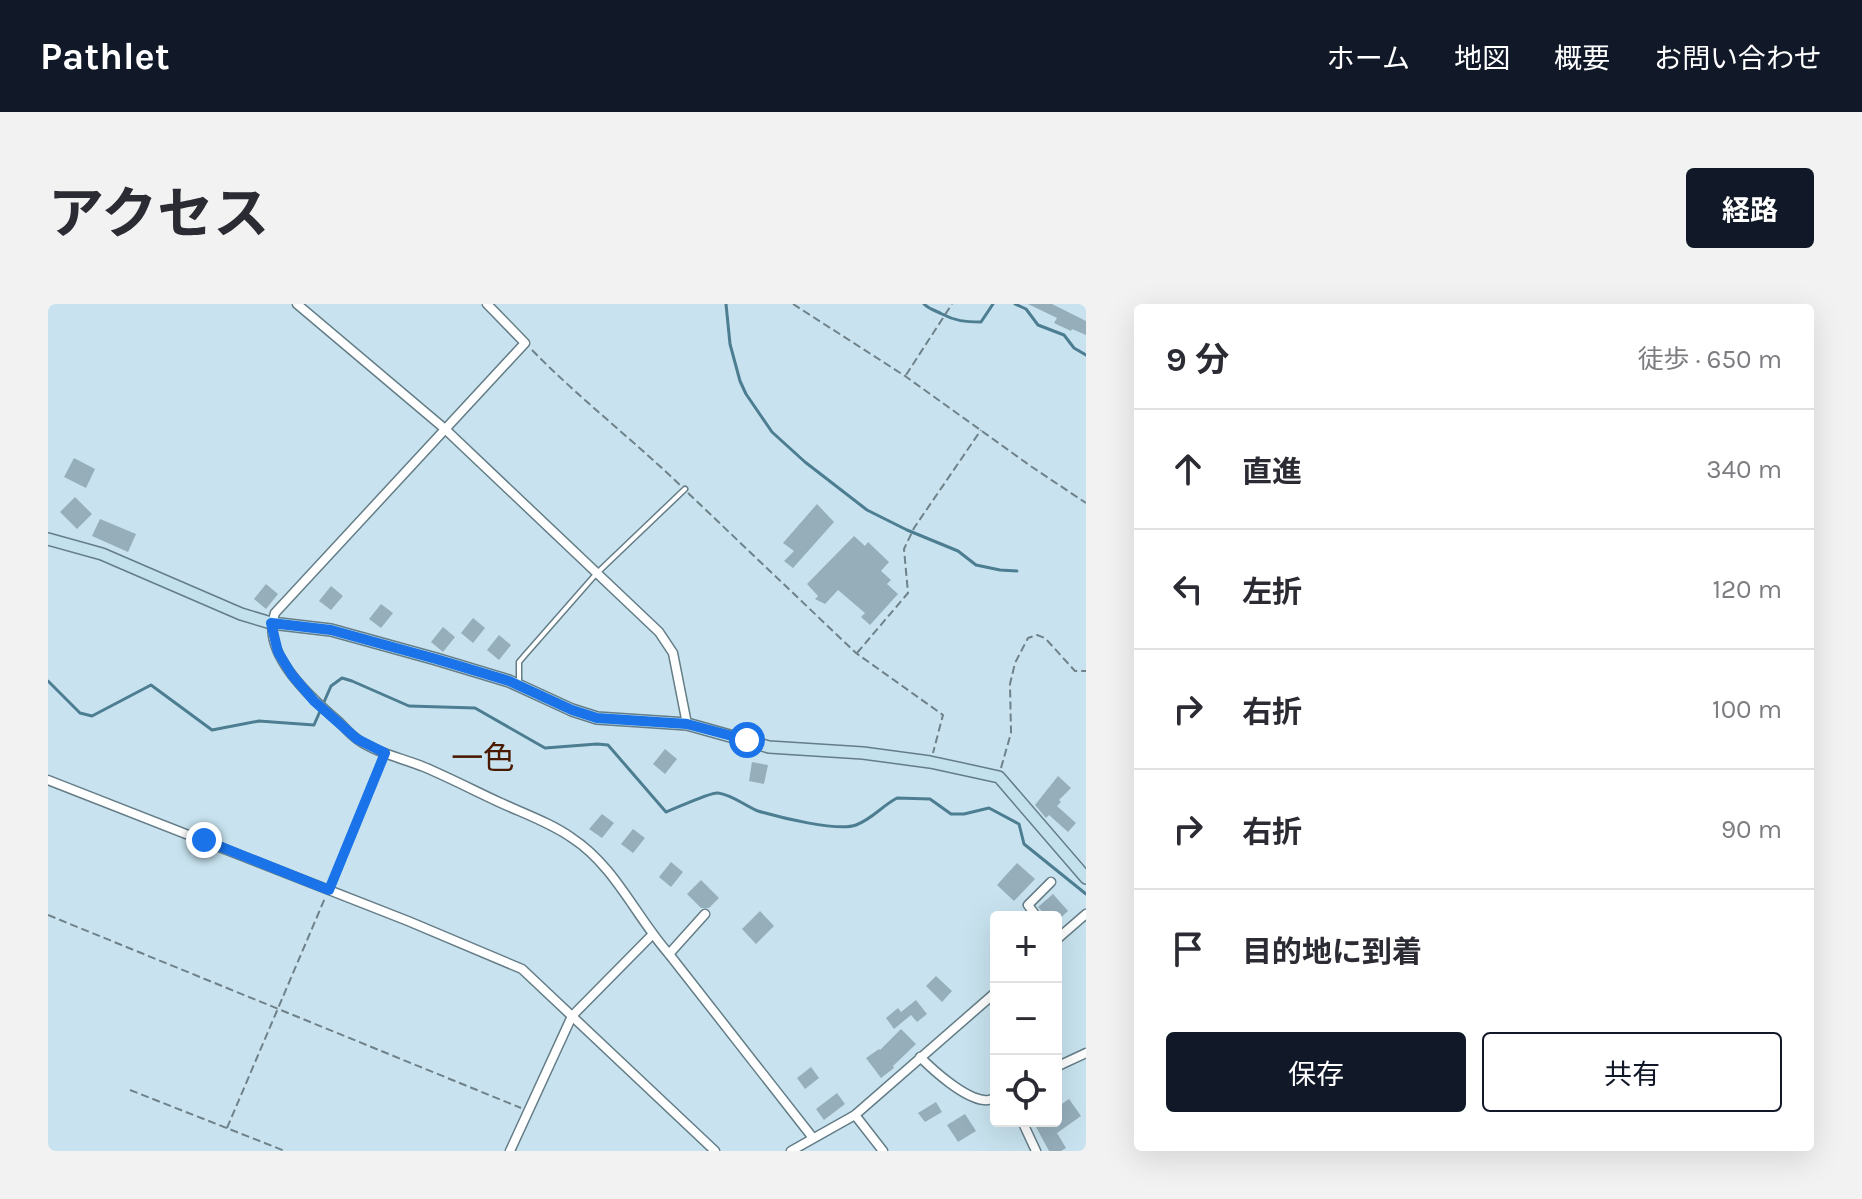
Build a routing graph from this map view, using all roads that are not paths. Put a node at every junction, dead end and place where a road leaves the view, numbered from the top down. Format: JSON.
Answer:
{"nodes":[{"id":1,"x":297,"y":304,"type":"edge"},
{"id":2,"x":487,"y":304,"type":"edge"},
{"id":3,"x":445,"y":429,"type":"junction"},
{"id":4,"x":685,"y":489,"type":"road end"},
{"id":5,"x":48,"y":539,"type":"edge"},
{"id":6,"x":596,"y":574,"type":"junction"},
{"id":7,"x":271,"y":623,"type":"junction"},
{"id":8,"x":519,"y":686,"type":"junction"},
{"id":9,"x":687,"y":724,"type":"junction"},
{"id":10,"x":48,"y":780,"type":"edge"},
{"id":11,"x":1086,"y":878,"type":"edge"},
{"id":12,"x":1051,"y":882,"type":"dead end"},
{"id":13,"x":1032,"y":911,"type":"edge"},
{"id":14,"x":705,"y":914,"type":"dead end"},
{"id":15,"x":1086,"y":914,"type":"edge"},
{"id":16,"x":652,"y":935,"type":"junction"},
{"id":17,"x":1062,"y":935,"type":"edge"},
{"id":18,"x":669,"y":954,"type":"junction"},
{"id":19,"x":990,"y":997,"type":"edge"},
{"id":20,"x":572,"y":1016,"type":"junction"},
{"id":21,"x":1086,"y":1053,"type":"edge"},
{"id":22,"x":920,"y":1057,"type":"junction"},
{"id":23,"x":1062,"y":1064,"type":"edge"},
{"id":24,"x":990,"y":1100,"type":"edge"},
{"id":25,"x":855,"y":1115,"type":"junction"},
{"id":26,"x":1025,"y":1127,"type":"edge"},
{"id":27,"x":813,"y":1138,"type":"junction"},
{"id":28,"x":510,"y":1151,"type":"edge"},
{"id":29,"x":715,"y":1151,"type":"edge"},
{"id":30,"x":791,"y":1151,"type":"edge"},
{"id":31,"x":883,"y":1151,"type":"edge"},
{"id":32,"x":1036,"y":1151,"type":"edge"}],
"edges":[{"from":1,"to":3,"type":"street"},
{"from":2,"to":3,"type":"street"},
{"from":3,"to":6,"type":"street"},
{"from":3,"to":7,"type":"street"},
{"from":4,"to":6,"type":"lane"},
{"from":5,"to":7,"type":"street"},
{"from":6,"to":8,"type":"lane"},
{"from":6,"to":9,"type":"street"},
{"from":7,"to":8,"type":"street"},
{"from":7,"to":16,"type":"street"},
{"from":8,"to":9,"type":"street"},
{"from":9,"to":11,"type":"street"},
{"from":10,"to":20,"type":"street"},
{"from":12,"to":13,"type":"street"},
{"from":14,"to":18,"type":"street"},
{"from":15,"to":17,"type":"street"},
{"from":16,"to":18,"type":"street"},
{"from":16,"to":20,"type":"street"},
{"from":18,"to":27,"type":"street"},
{"from":19,"to":22,"type":"street"},
{"from":20,"to":28,"type":"street"},
{"from":20,"to":29,"type":"street"},
{"from":21,"to":23,"type":"street"},
{"from":22,"to":24,"type":"street"},
{"from":22,"to":25,"type":"street"},
{"from":25,"to":27,"type":"street"},
{"from":25,"to":31,"type":"street"},
{"from":26,"to":32,"type":"street"},
{"from":27,"to":30,"type":"street"}]}
